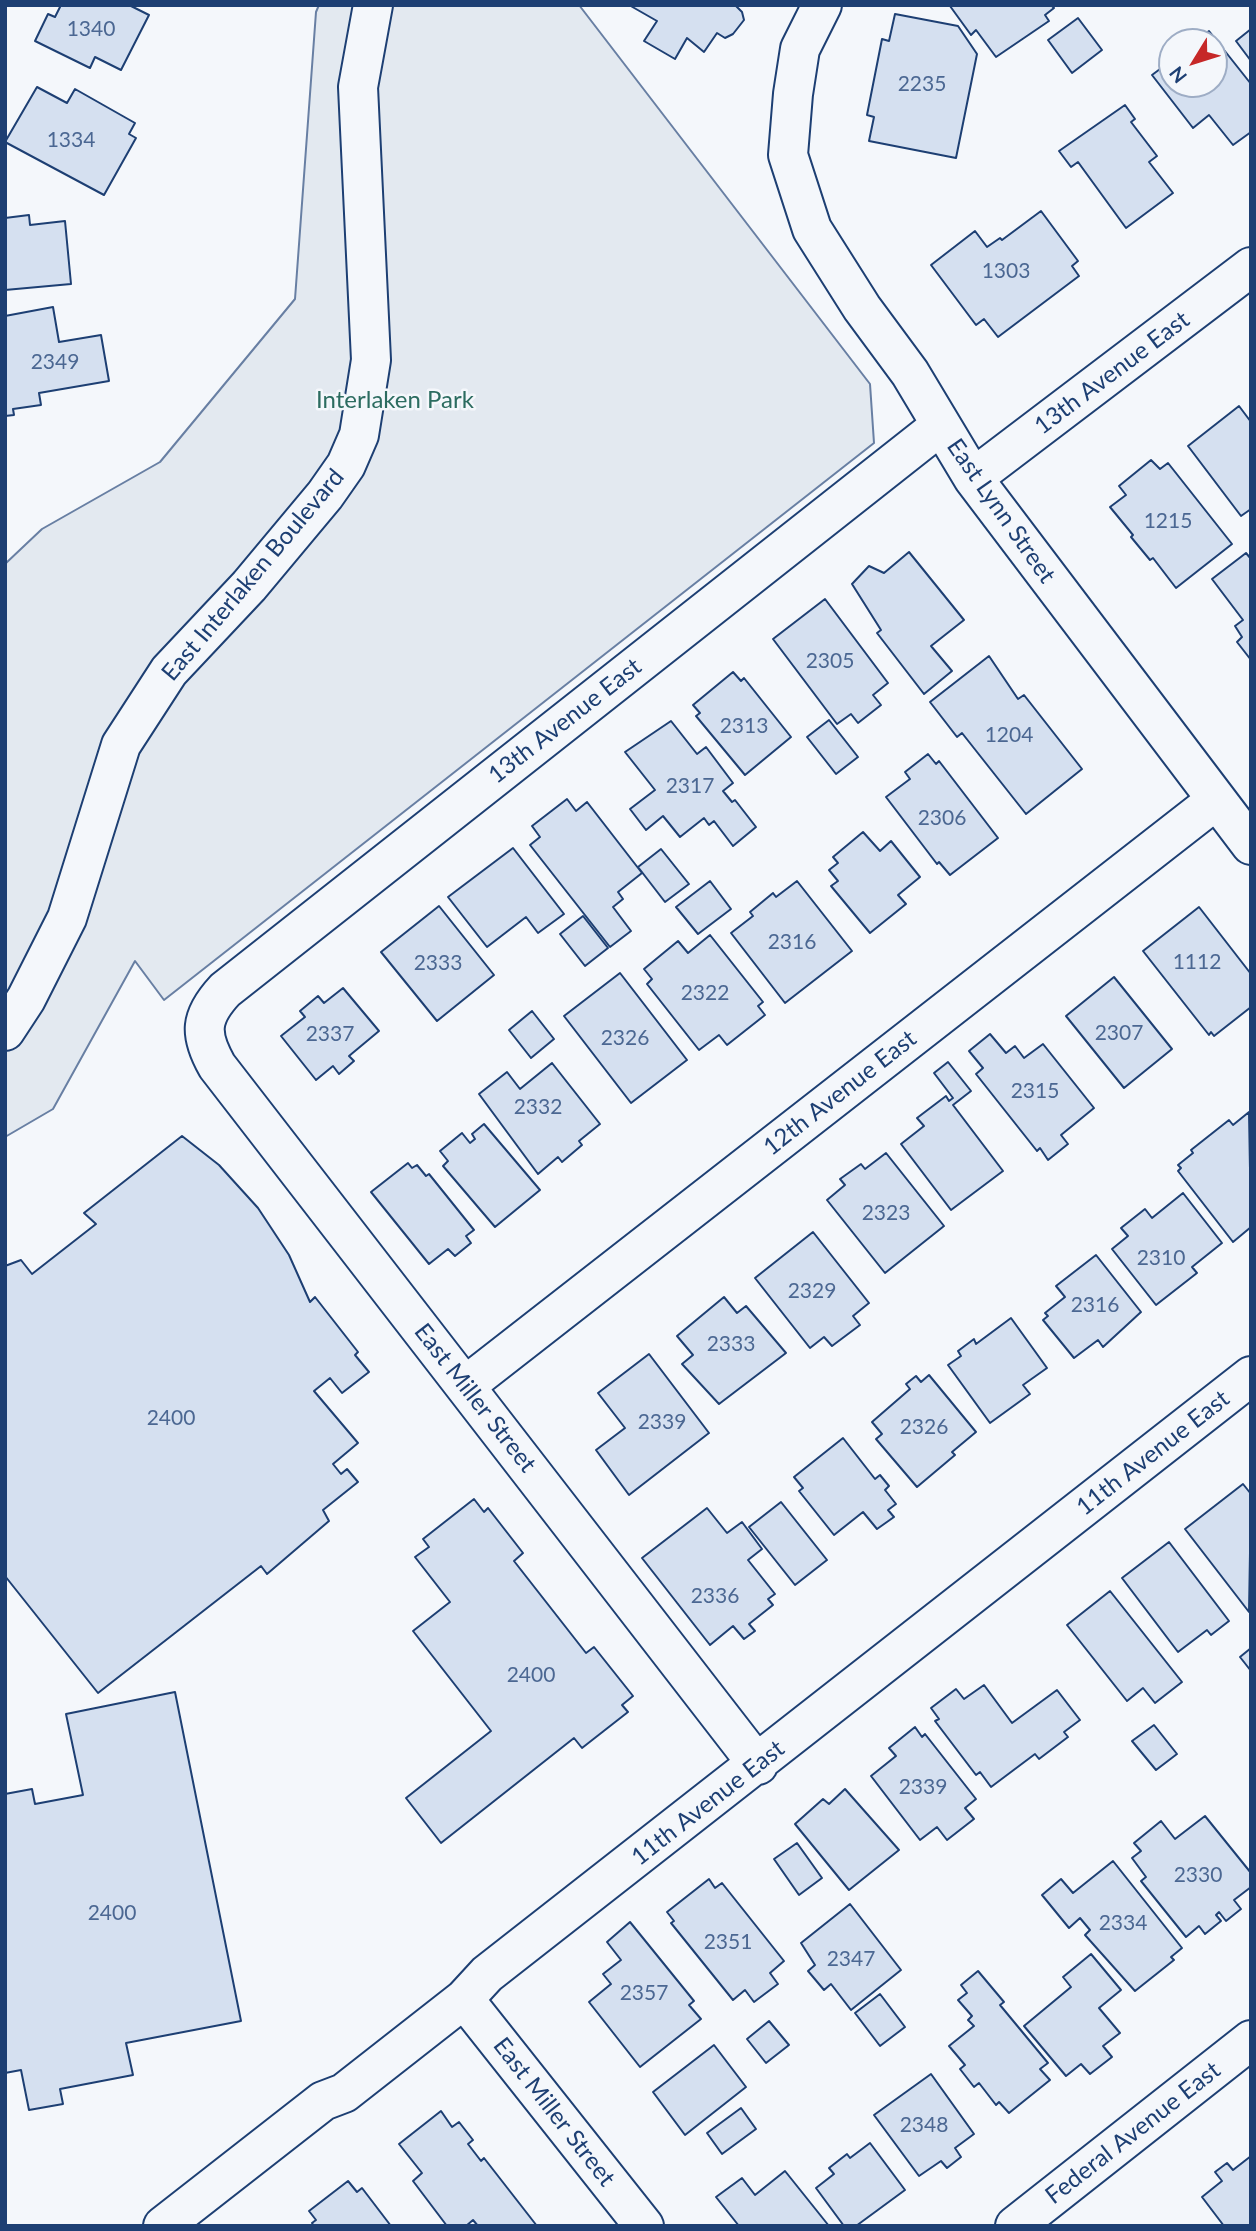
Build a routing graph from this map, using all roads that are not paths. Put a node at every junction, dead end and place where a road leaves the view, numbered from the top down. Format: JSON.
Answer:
{"nodes":[{"id":1,"x":373,"y":5,"type":"edge"},
{"id":2,"x":822,"y":5,"type":"edge"},
{"id":3,"x":1251,"y":267,"type":"edge"},
{"id":4,"x":940,"y":426,"type":"junction"},
{"id":5,"x":973,"y":478,"type":"junction"},
{"id":6,"x":1215,"y":801,"type":"junction"},
{"id":7,"x":1251,"y":845,"type":"edge"},
{"id":8,"x":204,"y":1027,"type":"joint"},
{"id":9,"x":5,"y":1031,"type":"edge"},
{"id":10,"x":1251,"y":1376,"type":"edge"},
{"id":11,"x":465,"y":1386,"type":"junction"},
{"id":12,"x":758,"y":1765,"type":"junction"},
{"id":13,"x":464,"y":1999,"type":"junction"},
{"id":14,"x":1251,"y":2040,"type":"edge"},
{"id":15,"x":163,"y":2226,"type":"edge"},
{"id":16,"x":644,"y":2226,"type":"edge"},
{"id":17,"x":1015,"y":2226,"type":"edge"}],
"edges":[{"from":1,"to":9,"type":"street","name":"East Interlaken Boulevard"},
{"from":2,"to":4,"type":"street","name":"East Lynn Street"},
{"from":3,"to":5,"type":"street","name":"13th Avenue East"},
{"from":4,"to":5,"type":"street","name":"East Lynn Street"},
{"from":4,"to":8,"type":"street","name":"13th Avenue East"},
{"from":5,"to":6,"type":"street","name":"East Lynn Street"},
{"from":6,"to":7,"type":"street","name":"East Lynn Street"},
{"from":6,"to":11,"type":"street","name":"12th Avenue East"},
{"from":8,"to":11,"type":"street","name":"East Miller Street"},
{"from":10,"to":12,"type":"street","name":"11th Avenue East"},
{"from":11,"to":12,"type":"street","name":"East Miller Street"},
{"from":12,"to":13,"type":"street","name":"11th Avenue East"},
{"from":13,"to":15,"type":"street","name":"11th Avenue East"},
{"from":13,"to":16,"type":"street","name":"East Miller Street"},
{"from":14,"to":17,"type":"street","name":"Federal Avenue East"}]}
